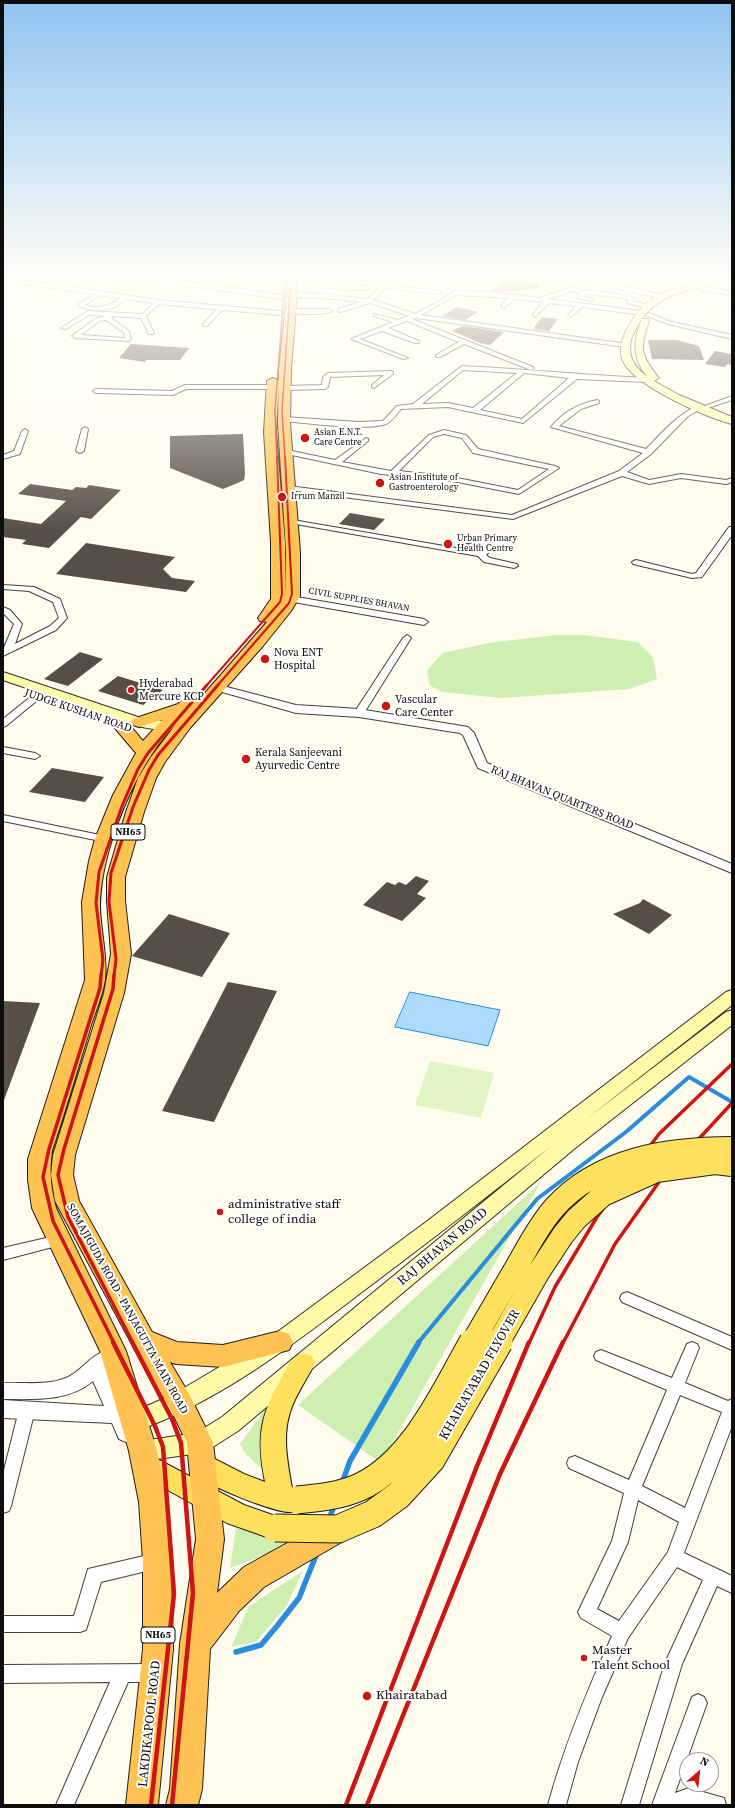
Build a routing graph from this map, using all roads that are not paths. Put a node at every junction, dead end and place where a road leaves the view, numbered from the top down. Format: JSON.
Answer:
{"nodes":[{"id":1,"x":281,"y":362,"type":"edge"},
{"id":2,"x":516,"y":362,"type":"edge"},
{"id":3,"x":629,"y":362,"type":"edge"},
{"id":4,"x":642,"y":362,"type":"edge"},
{"id":5,"x":523,"y":371,"type":"junction"},
{"id":6,"x":546,"y":374,"type":"junction"},
{"id":7,"x":575,"y":377,"type":"junction"},
{"id":8,"x":646,"y":380,"type":"junction"},
{"id":9,"x":374,"y":386,"type":"dead end"},
{"id":10,"x":279,"y":389,"type":"junction"},
{"id":11,"x":96,"y":392,"type":"dead end"},
{"id":12,"x":732,"y":398,"type":"edge"},
{"id":13,"x":597,"y":402,"type":"dead end"},
{"id":14,"x":415,"y":406,"type":"junction"},
{"id":15,"x":708,"y":406,"type":"junction"},
{"id":16,"x":698,"y":408,"type":"junction"},
{"id":17,"x":475,"y":410,"type":"junction"},
{"id":18,"x":732,"y":415,"type":"edge"},
{"id":19,"x":284,"y":419,"type":"junction"},
{"id":20,"x":732,"y":422,"type":"edge"},
{"id":21,"x":85,"y":430,"type":"dead end"},
{"id":22,"x":25,"y":431,"type":"dead end"},
{"id":23,"x":366,"y":440,"type":"dead end"},
{"id":24,"x":80,"y":451,"type":"dead end"},
{"id":25,"x":287,"y":452,"type":"junction"},
{"id":26,"x":648,"y":452,"type":"junction"},
{"id":27,"x":3,"y":457,"type":"edge"},
{"id":28,"x":336,"y":463,"type":"junction"},
{"id":29,"x":393,"y":473,"type":"junction"},
{"id":30,"x":622,"y":473,"type":"junction"},
{"id":31,"x":732,"y":480,"type":"edge"},
{"id":32,"x":289,"y":488,"type":"junction"},
{"id":33,"x":290,"y":521,"type":"junction"},
{"id":34,"x":732,"y":529,"type":"edge"},
{"id":35,"x":487,"y":538,"type":"dead end"},
{"id":36,"x":480,"y":554,"type":"junction"},
{"id":37,"x":636,"y":562,"type":"dead end"},
{"id":38,"x":514,"y":566,"type":"dead end"},
{"id":39,"x":286,"y":572,"type":"junction"},
{"id":40,"x":3,"y":587,"type":"edge"},
{"id":41,"x":291,"y":599,"type":"junction"},
{"id":42,"x":3,"y":610,"type":"edge"},
{"id":43,"x":424,"y":622,"type":"dead end"},
{"id":44,"x":407,"y":638,"type":"dead end"},
{"id":45,"x":5,"y":651,"type":"edge"},
{"id":46,"x":3,"y":676,"type":"edge"},
{"id":47,"x":3,"y":684,"type":"edge"},
{"id":48,"x":219,"y":688,"type":"junction"},
{"id":49,"x":37,"y":696,"type":"junction"},
{"id":50,"x":184,"y":707,"type":"junction"},
{"id":51,"x":359,"y":713,"type":"junction"},
{"id":52,"x":3,"y":724,"type":"edge"},
{"id":53,"x":122,"y":726,"type":"joint"},
{"id":54,"x":149,"y":733,"type":"junction"},
{"id":55,"x":3,"y":750,"type":"edge"},
{"id":56,"x":35,"y":756,"type":"dead end"},
{"id":57,"x":3,"y":818,"type":"edge"},
{"id":58,"x":105,"y":839,"type":"junction"},
{"id":59,"x":120,"y":863,"type":"junction"},
{"id":60,"x":96,"y":866,"type":"junction"},
{"id":61,"x":732,"y":869,"type":"edge"},
{"id":62,"x":732,"y":996,"type":"edge"},
{"id":63,"x":732,"y":1016,"type":"edge"},
{"id":64,"x":732,"y":1148,"type":"edge"},
{"id":65,"x":732,"y":1165,"type":"edge"},
{"id":66,"x":59,"y":1240,"type":"junction"},
{"id":67,"x":3,"y":1254,"type":"edge"},
{"id":68,"x":627,"y":1298,"type":"dead end"},
{"id":69,"x":143,"y":1340,"type":"junction"},
{"id":70,"x":280,"y":1342,"type":"junction"},
{"id":71,"x":732,"y":1344,"type":"edge"},
{"id":72,"x":692,"y":1348,"type":"dead end"},
{"id":73,"x":601,"y":1356,"type":"dead end"},
{"id":74,"x":104,"y":1358,"type":"junction"},
{"id":75,"x":303,"y":1363,"type":"junction"},
{"id":76,"x":675,"y":1387,"type":"junction"},
{"id":77,"x":3,"y":1391,"type":"edge"},
{"id":78,"x":180,"y":1402,"type":"junction"},
{"id":79,"x":731,"y":1407,"type":"edge"},
{"id":80,"x":3,"y":1409,"type":"edge"},
{"id":81,"x":27,"y":1410,"type":"junction"},
{"id":82,"x":126,"y":1419,"type":"junction"},
{"id":83,"x":202,"y":1454,"type":"junction"},
{"id":84,"x":144,"y":1458,"type":"junction"},
{"id":85,"x":575,"y":1463,"type":"dead end"},
{"id":86,"x":633,"y":1489,"type":"junction"},
{"id":87,"x":206,"y":1498,"type":"junction"},
{"id":88,"x":289,"y":1499,"type":"junction"},
{"id":89,"x":3,"y":1506,"type":"edge"},
{"id":90,"x":688,"y":1518,"type":"junction"},
{"id":91,"x":338,"y":1529,"type":"junction"},
{"id":92,"x":156,"y":1552,"type":"junction"},
{"id":93,"x":674,"y":1557,"type":"junction"},
{"id":94,"x":713,"y":1577,"type":"junction"},
{"id":95,"x":732,"y":1585,"type":"edge"},
{"id":96,"x":3,"y":1624,"type":"edge"},
{"id":97,"x":622,"y":1632,"type":"junction"},
{"id":98,"x":196,"y":1644,"type":"junction"},
{"id":99,"x":121,"y":1673,"type":"junction"},
{"id":100,"x":156,"y":1673,"type":"junction"},
{"id":101,"x":3,"y":1674,"type":"edge"},
{"id":102,"x":698,"y":1703,"type":"dead end"},
{"id":103,"x":65,"y":1805,"type":"edge"},
{"id":104,"x":142,"y":1805,"type":"edge"},
{"id":105,"x":182,"y":1805,"type":"edge"},
{"id":106,"x":557,"y":1805,"type":"edge"},
{"id":107,"x":630,"y":1805,"type":"edge"},
{"id":108,"x":661,"y":1805,"type":"edge"},
{"id":109,"x":666,"y":1805,"type":"edge"},
{"id":110,"x":717,"y":1805,"type":"edge"}],
"edges":[{"from":1,"to":10,"type":"highway","name":"SOMAJIGUDA ROAD - PANJAGUTTA MAIN ROAD","number":"NH65"},
{"from":2,"to":6,"type":"street"},
{"from":3,"to":8,"type":"main road"},
{"from":4,"to":15,"type":"main road"},
{"from":5,"to":6,"type":"street"},
{"from":5,"to":14,"type":"street"},
{"from":5,"to":17,"type":"street"},
{"from":6,"to":7,"type":"street"},
{"from":7,"to":8,"type":"street"},
{"from":7,"to":17,"type":"street"},
{"from":8,"to":16,"type":"main road"},
{"from":9,"to":10,"type":"street"},
{"from":10,"to":11,"type":"street"},
{"from":10,"to":19,"type":"highway","name":"SOMAJIGUDA ROAD - PANJAGUTTA MAIN ROAD","number":"NH65"},
{"from":10,"to":39,"type":"highway","name":"SOMAJIGUDA ROAD - PANJAGUTTA MAIN ROAD","number":"NH65"},
{"from":12,"to":15,"type":"street"},
{"from":13,"to":26,"type":"street"},
{"from":14,"to":17,"type":"street"},
{"from":14,"to":19,"type":"street"},
{"from":15,"to":18,"type":"main road"},
{"from":16,"to":20,"type":"main road"},
{"from":16,"to":26,"type":"street"},
{"from":19,"to":25,"type":"highway","name":"SOMAJIGUDA ROAD - PANJAGUTTA MAIN ROAD","number":"NH65"},
{"from":21,"to":24,"type":"street"},
{"from":22,"to":27,"type":"street"},
{"from":23,"to":28,"type":"street"},
{"from":25,"to":28,"type":"street"},
{"from":25,"to":32,"type":"highway","name":"SOMAJIGUDA ROAD - PANJAGUTTA MAIN ROAD","number":"NH65"},
{"from":26,"to":30,"type":"street"},
{"from":28,"to":29,"type":"street"},
{"from":29,"to":29,"type":"street"},
{"from":30,"to":31,"type":"street"},
{"from":30,"to":32,"type":"street"},
{"from":32,"to":33,"type":"highway","name":"SOMAJIGUDA ROAD - PANJAGUTTA MAIN ROAD","number":"NH65"},
{"from":33,"to":36,"type":"street"},
{"from":33,"to":39,"type":"highway","name":"SOMAJIGUDA ROAD - PANJAGUTTA MAIN ROAD","number":"NH65"},
{"from":34,"to":37,"type":"street"},
{"from":35,"to":36,"type":"street"},
{"from":36,"to":38,"type":"street"},
{"from":39,"to":41,"type":"highway","name":"SOMAJIGUDA ROAD - PANJAGUTTA MAIN ROAD","number":"NH65"},
{"from":39,"to":50,"type":"highway","name":"SOMAJIGUDA ROAD - PANJAGUTTA MAIN ROAD","number":"NH65"},
{"from":40,"to":45,"type":"street"},
{"from":41,"to":43,"type":"street","name":"CIVIL SUPPLIES BHAVAN"},
{"from":41,"to":48,"type":"highway","name":"SOMAJIGUDA ROAD - PANJAGUTTA MAIN ROAD","number":"NH65"},
{"from":42,"to":45,"type":"street"},
{"from":44,"to":51,"type":"street"},
{"from":46,"to":54,"type":"main road","name":"JUDGE KUSHAN ROAD"},
{"from":47,"to":49,"type":"main road","name":"JUDGE KUSHAN ROAD"},
{"from":48,"to":51,"type":"street","name":"RAJ BHAVAN QUARTERS ROAD"},
{"from":48,"to":59,"type":"highway","name":"SOMAJIGUDA ROAD - PANJAGUTTA MAIN ROAD","number":"NH65"},
{"from":49,"to":52,"type":"street"},
{"from":49,"to":53,"type":"main road","name":"JUDGE KUSHAN ROAD"},
{"from":50,"to":54,"type":"highway","name":"SOMAJIGUDA ROAD - PANJAGUTTA MAIN ROAD","number":"NH65"},
{"from":50,"to":54,"type":"highway"},
{"from":51,"to":61,"type":"street","name":"RAJ BHAVAN QUARTERS ROAD"},
{"from":53,"to":54,"type":"highway"},
{"from":54,"to":58,"type":"highway","name":"SOMAJIGUDA ROAD - PANJAGUTTA MAIN ROAD","number":"NH65"},
{"from":55,"to":56,"type":"street"},
{"from":57,"to":58,"type":"street"},
{"from":58,"to":60,"type":"highway","name":"SOMAJIGUDA ROAD - PANJAGUTTA MAIN ROAD","number":"NH65"},
{"from":59,"to":60,"type":"highway"},
{"from":59,"to":69,"type":"highway","name":"SOMAJIGUDA ROAD - PANJAGUTTA MAIN ROAD","number":"NH65"},
{"from":60,"to":66,"type":"highway","name":"SOMAJIGUDA ROAD - PANJAGUTTA MAIN ROAD","number":"NH65"},
{"from":62,"to":70,"type":"main road","name":"RAJ BHAVAN ROAD"},
{"from":63,"to":75,"type":"main road","name":"RAJ BHAVAN ROAD"},
{"from":64,"to":88,"type":"main road","name":"KHAIRATABAD FLYOVER","bridge":true},
{"from":65,"to":91,"type":"main road","name":"KHAIRATABAD FLYOVER","bridge":true},
{"from":66,"to":67,"type":"street"},
{"from":66,"to":74,"type":"highway","name":"SOMAJIGUDA ROAD - PANJAGUTTA MAIN ROAD","number":"NH65"},
{"from":68,"to":71,"type":"street"},
{"from":69,"to":70,"type":"highway"},
{"from":69,"to":78,"type":"highway","name":"SOMAJIGUDA ROAD - PANJAGUTTA MAIN ROAD","number":"NH65"},
{"from":70,"to":78,"type":"main road","name":"RAJ BHAVAN ROAD"},
{"from":72,"to":76,"type":"street"},
{"from":73,"to":76,"type":"street"},
{"from":74,"to":77,"type":"street"},
{"from":74,"to":82,"type":"highway","name":"SOMAJIGUDA ROAD - PANJAGUTTA MAIN ROAD","number":"NH65"},
{"from":75,"to":83,"type":"main road","name":"RAJ BHAVAN ROAD"},
{"from":75,"to":88,"type":"main road"},
{"from":76,"to":79,"type":"street"},
{"from":76,"to":86,"type":"street"},
{"from":78,"to":82,"type":"main road","name":"RAJ BHAVAN ROAD"},
{"from":78,"to":83,"type":"highway","name":"SOMAJIGUDA ROAD - PANJAGUTTA MAIN ROAD","number":"NH65"},
{"from":79,"to":90,"type":"street"},
{"from":80,"to":81,"type":"street"},
{"from":81,"to":82,"type":"street"},
{"from":81,"to":89,"type":"street"},
{"from":82,"to":84,"type":"highway","name":"SOMAJIGUDA ROAD - PANJAGUTTA MAIN ROAD","number":"NH65"},
{"from":82,"to":92,"type":"street"},
{"from":83,"to":84,"type":"main road","name":"RAJ BHAVAN ROAD"},
{"from":83,"to":87,"type":"highway"},
{"from":83,"to":88,"type":"main road","name":"KHAIRATABAD FLYOVER"},
{"from":84,"to":87,"type":"main road","name":"KHAIRATABAD FLYOVER"},
{"from":84,"to":92,"type":"highway","name":"LAKDIKAPOOL ROAD","number":"NH65"},
{"from":85,"to":86,"type":"street"},
{"from":86,"to":90,"type":"street"},
{"from":86,"to":97,"type":"street"},
{"from":87,"to":91,"type":"main road","name":"KHAIRATABAD FLYOVER","bridge":true},
{"from":87,"to":98,"type":"highway"},
{"from":90,"to":93,"type":"street"},
{"from":91,"to":98,"type":"highway"},
{"from":92,"to":96,"type":"street"},
{"from":92,"to":100,"type":"highway","name":"LAKDIKAPOOL ROAD","number":"NH65"},
{"from":93,"to":94,"type":"street"},
{"from":93,"to":97,"type":"street"},
{"from":94,"to":95,"type":"street"},
{"from":94,"to":107,"type":"street"},
{"from":97,"to":106,"type":"street"},
{"from":98,"to":105,"type":"highway"},
{"from":99,"to":100,"type":"street"},
{"from":99,"to":101,"type":"street"},
{"from":99,"to":103,"type":"street"},
{"from":100,"to":104,"type":"highway","name":"LAKDIKAPOOL ROAD","number":"NH65"},
{"from":102,"to":108,"type":"street"},
{"from":109,"to":110,"type":"street"}]}
